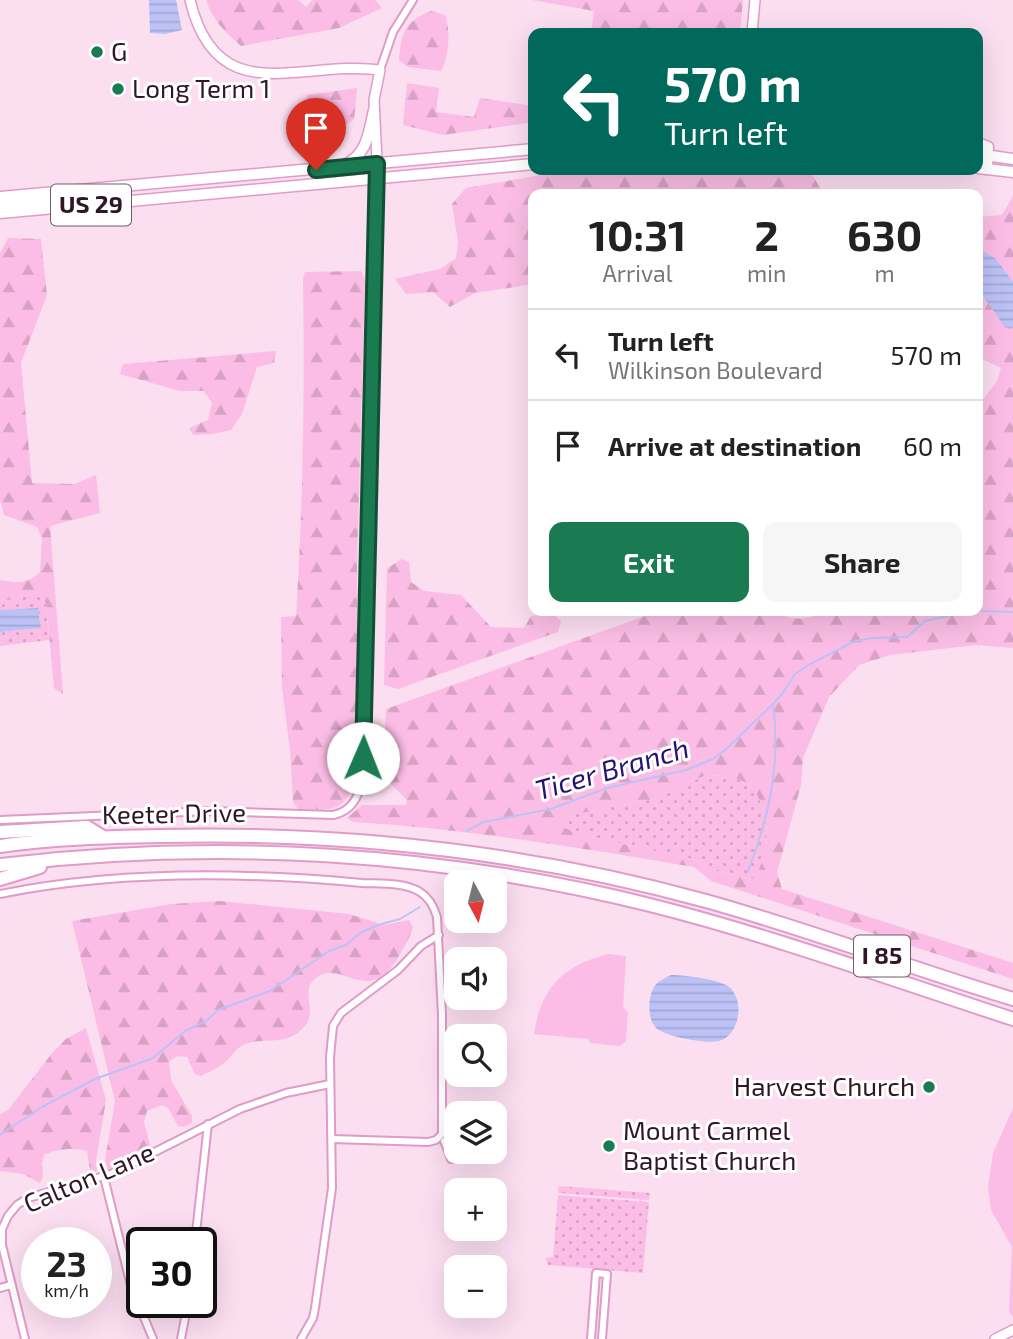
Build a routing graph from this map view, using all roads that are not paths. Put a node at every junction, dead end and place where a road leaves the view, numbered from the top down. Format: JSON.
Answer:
{"nodes":[{"id":1,"x":190,"y":0,"type":"edge"},
{"id":2,"x":413,"y":0,"type":"edge"},
{"id":3,"x":755,"y":0,"type":"edge"},
{"id":4,"x":752,"y":28,"type":"edge"},
{"id":5,"x":380,"y":70,"type":"junction"},
{"id":6,"x":374,"y":110,"type":"junction"},
{"id":7,"x":528,"y":150,"type":"edge"},
{"id":8,"x":983,"y":155,"type":"edge"},
{"id":9,"x":1013,"y":159,"type":"edge"},
{"id":10,"x":377,"y":164,"type":"junction"},
{"id":11,"x":528,"y":165,"type":"edge"},
{"id":12,"x":337,"y":168,"type":"junction"},
{"id":13,"x":983,"y":168,"type":"edge"},
{"id":14,"x":1013,"y":172,"type":"edge"},
{"id":15,"x":378,"y":180,"type":"junction"},
{"id":16,"x":94,"y":190,"type":"junction"},
{"id":17,"x":0,"y":197,"type":"edge"},
{"id":18,"x":0,"y":205,"type":"edge"},
{"id":19,"x":0,"y":213,"type":"edge"},
{"id":20,"x":0,"y":820,"type":"edge"},
{"id":21,"x":0,"y":832,"type":"edge"},
{"id":22,"x":103,"y":837,"type":"junction"},
{"id":23,"x":0,"y":846,"type":"edge"},
{"id":24,"x":67,"y":858,"type":"junction"},
{"id":25,"x":0,"y":865,"type":"edge"},
{"id":26,"x":0,"y":879,"type":"edge"},
{"id":27,"x":0,"y":894,"type":"edge"},
{"id":28,"x":439,"y":935,"type":"junction"},
{"id":29,"x":1013,"y":999,"type":"edge"},
{"id":30,"x":1013,"y":1019,"type":"edge"},
{"id":31,"x":330,"y":1084,"type":"junction"},
{"id":32,"x":208,"y":1124,"type":"junction"},
{"id":33,"x":332,"y":1139,"type":"junction"},
{"id":34,"x":442,"y":1140,"type":"junction"},
{"id":35,"x":444,"y":1146,"type":"edge"},
{"id":36,"x":104,"y":1177,"type":"junction"},
{"id":37,"x":197,"y":1227,"type":"edge"},
{"id":38,"x":11,"y":1285,"type":"junction"},
{"id":39,"x":0,"y":1288,"type":"edge"},
{"id":40,"x":185,"y":1318,"type":"edge"},
{"id":41,"x":1013,"y":1330,"type":"edge"},
{"id":42,"x":25,"y":1339,"type":"edge"},
{"id":43,"x":153,"y":1339,"type":"edge"},
{"id":44,"x":181,"y":1339,"type":"edge"},
{"id":45,"x":301,"y":1339,"type":"edge"},
{"id":46,"x":591,"y":1339,"type":"edge"},
{"id":47,"x":602,"y":1339,"type":"edge"},
{"id":48,"x":995,"y":1339,"type":"edge"}],
"edges":[{"from":1,"to":5,"type":"street"},
{"from":2,"to":5,"type":"street"},
{"from":3,"to":4,"type":"street"},
{"from":5,"to":6,"type":"street"},
{"from":6,"to":10,"type":"street"},
{"from":6,"to":12,"type":"main road"},
{"from":7,"to":10,"type":"main road","number":"US 29"},
{"from":8,"to":9,"type":"main road"},
{"from":8,"to":13,"type":"main road"},
{"from":10,"to":12,"type":"main road","number":"US 29"},
{"from":10,"to":15,"type":"street"},
{"from":11,"to":15,"type":"main road","number":"US 29"},
{"from":12,"to":16,"type":"main road","number":"US 29"},
{"from":13,"to":14,"type":"main road"},
{"from":15,"to":19,"type":"main road","number":"US 29"},
{"from":15,"to":20,"type":"street","name":"Keeter Drive"},
{"from":16,"to":17,"type":"main road","number":"US 29"},
{"from":16,"to":18,"type":"main road"},
{"from":21,"to":22,"type":"highway"},
{"from":22,"to":23,"type":"highway","number":"I 85"},
{"from":22,"to":29,"type":"highway","number":"I 85"},
{"from":24,"to":25,"type":"highway","number":"I 85"},
{"from":24,"to":26,"type":"highway"},
{"from":24,"to":30,"type":"highway","number":"I 85"},
{"from":27,"to":28,"type":"street"},
{"from":28,"to":31,"type":"street"},
{"from":28,"to":34,"type":"street"},
{"from":31,"to":32,"type":"street","name":"Calton Lane"},
{"from":31,"to":33,"type":"street"},
{"from":32,"to":36,"type":"street","name":"Calton Lane"},
{"from":32,"to":37,"type":"street"},
{"from":33,"to":34,"type":"street"},
{"from":33,"to":45,"type":"street"},
{"from":34,"to":35,"type":"street"},
{"from":36,"to":38,"type":"street","name":"Calton Lane"},
{"from":36,"to":43,"type":"street"},
{"from":38,"to":39,"type":"street"},
{"from":38,"to":42,"type":"street","name":"Calton Lane"},
{"from":40,"to":44,"type":"street"},
{"from":41,"to":48,"type":"street"},
{"from":46,"to":47,"type":"street"}]}
